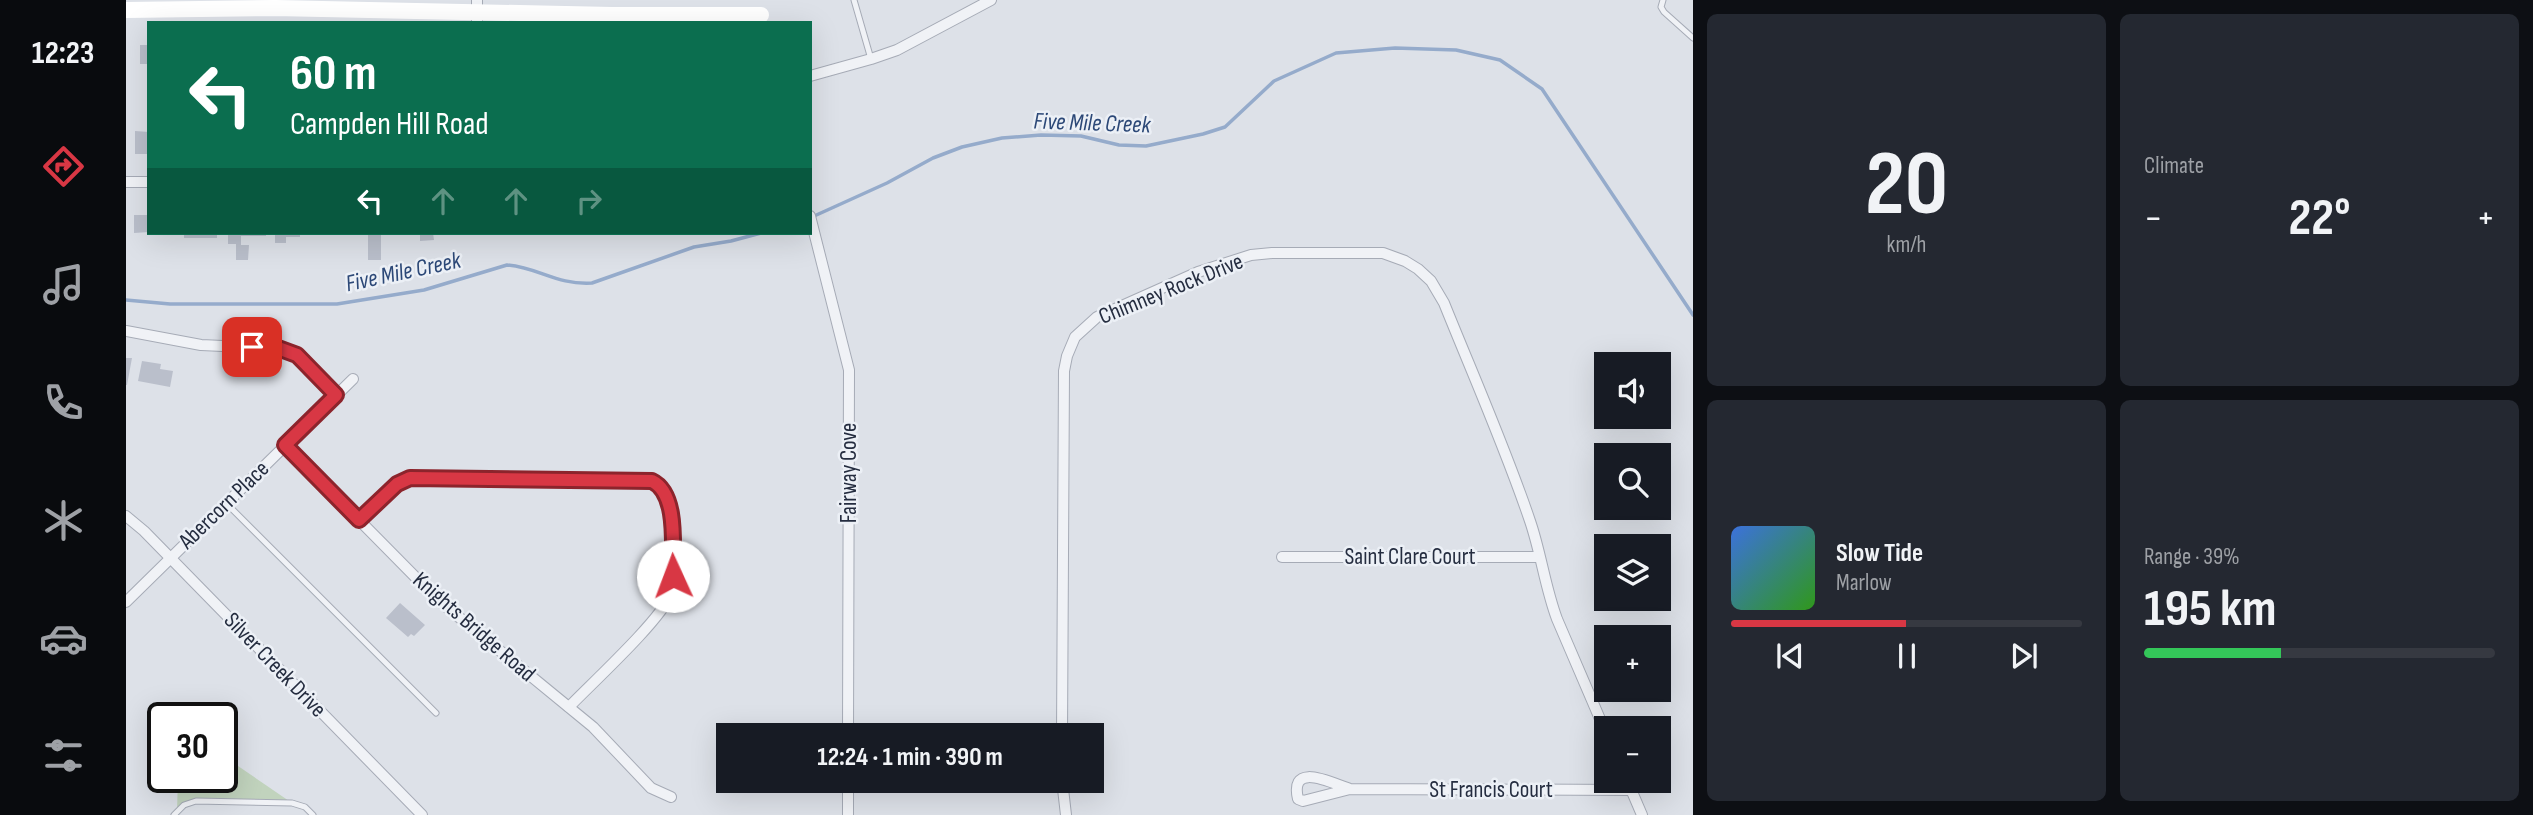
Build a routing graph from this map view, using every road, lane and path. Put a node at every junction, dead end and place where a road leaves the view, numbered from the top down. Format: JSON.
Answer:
{"nodes":[{"id":1,"x":854,"y":0,"type":"edge"},
{"id":2,"x":991,"y":0,"type":"edge"},
{"id":3,"x":1662,"y":0,"type":"edge"},
{"id":4,"x":126,"y":10,"type":"edge"},
{"id":5,"x":477,"y":12,"type":"edge"},
{"id":6,"x":761,"y":13,"type":"edge"},
{"id":7,"x":1693,"y":38,"type":"edge"},
{"id":8,"x":871,"y":60,"type":"junction"},
{"id":9,"x":812,"y":75,"type":"edge"},
{"id":10,"x":126,"y":182,"type":"edge"},
{"id":11,"x":147,"y":182,"type":"edge"},
{"id":12,"x":812,"y":224,"type":"edge"},
{"id":13,"x":126,"y":331,"type":"edge"},
{"id":14,"x":353,"y":379,"type":"dead end"},
{"id":15,"x":336,"y":395,"type":"junction"},
{"id":16,"x":285,"y":445,"type":"junction"},
{"id":17,"x":226,"y":503,"type":"junction"},
{"id":18,"x":126,"y":516,"type":"edge"},
{"id":19,"x":359,"y":520,"type":"junction"},
{"id":20,"x":1282,"y":557,"type":"dead end"},
{"id":21,"x":1539,"y":557,"type":"junction"},
{"id":22,"x":170,"y":558,"type":"junction"},
{"id":23,"x":126,"y":602,"type":"edge"},
{"id":24,"x":569,"y":707,"type":"junction"},
{"id":25,"x":436,"y":713,"type":"dead end"},
{"id":26,"x":1599,"y":716,"type":"edge"},
{"id":27,"x":848,"y":723,"type":"edge"},
{"id":28,"x":1062,"y":723,"type":"edge"},
{"id":29,"x":1594,"y":786,"type":"edge"},
{"id":30,"x":1350,"y":789,"type":"dead end"},
{"id":31,"x":848,"y":793,"type":"edge"},
{"id":32,"x":1063,"y":793,"type":"edge"},
{"id":33,"x":1632,"y":793,"type":"edge"},
{"id":34,"x":671,"y":797,"type":"dead end"},
{"id":35,"x":174,"y":815,"type":"edge"},
{"id":36,"x":313,"y":815,"type":"edge"},
{"id":37,"x":422,"y":815,"type":"edge"},
{"id":38,"x":848,"y":815,"type":"edge"},
{"id":39,"x":1066,"y":815,"type":"edge"},
{"id":40,"x":1642,"y":815,"type":"edge"}],
"edges":[{"from":1,"to":8,"type":"lane"},
{"from":2,"to":8,"type":"street"},
{"from":3,"to":7,"type":"lane"},
{"from":4,"to":5,"type":"street"},
{"from":5,"to":6,"type":"street"},
{"from":8,"to":9,"type":"street"},
{"from":10,"to":11,"type":"street"},
{"from":12,"to":27,"type":"street","name":"Fairway Cove"},
{"from":13,"to":15,"type":"street"},
{"from":14,"to":15,"type":"street","name":"Abercorn Place"},
{"from":15,"to":16,"type":"street","name":"Abercorn Place"},
{"from":16,"to":17,"type":"street","name":"Abercorn Place"},
{"from":16,"to":19,"type":"street","name":"Knights Bridge Road"},
{"from":17,"to":22,"type":"street","name":"Abercorn Place"},
{"from":17,"to":25,"type":"lane"},
{"from":18,"to":22,"type":"street","name":"Silver Creek Drive"},
{"from":19,"to":24,"type":"street","name":"Knights Bridge Road"},
{"from":19,"to":24,"type":"street"},
{"from":20,"to":21,"type":"street","name":"Saint Clare Court"},
{"from":21,"to":26,"type":"street","name":"Chimney Rock Drive"},
{"from":21,"to":28,"type":"street","name":"Chimney Rock Drive"},
{"from":22,"to":23,"type":"street","name":"Abercorn Place"},
{"from":22,"to":37,"type":"street","name":"Silver Creek Drive"},
{"from":24,"to":34,"type":"street","name":"Knights Bridge Road"},
{"from":29,"to":30,"type":"street","name":"St Francis Court"},
{"from":31,"to":38,"type":"street"},
{"from":32,"to":39,"type":"street"},
{"from":33,"to":40,"type":"street"},
{"from":35,"to":36,"type":"lane"}]}
